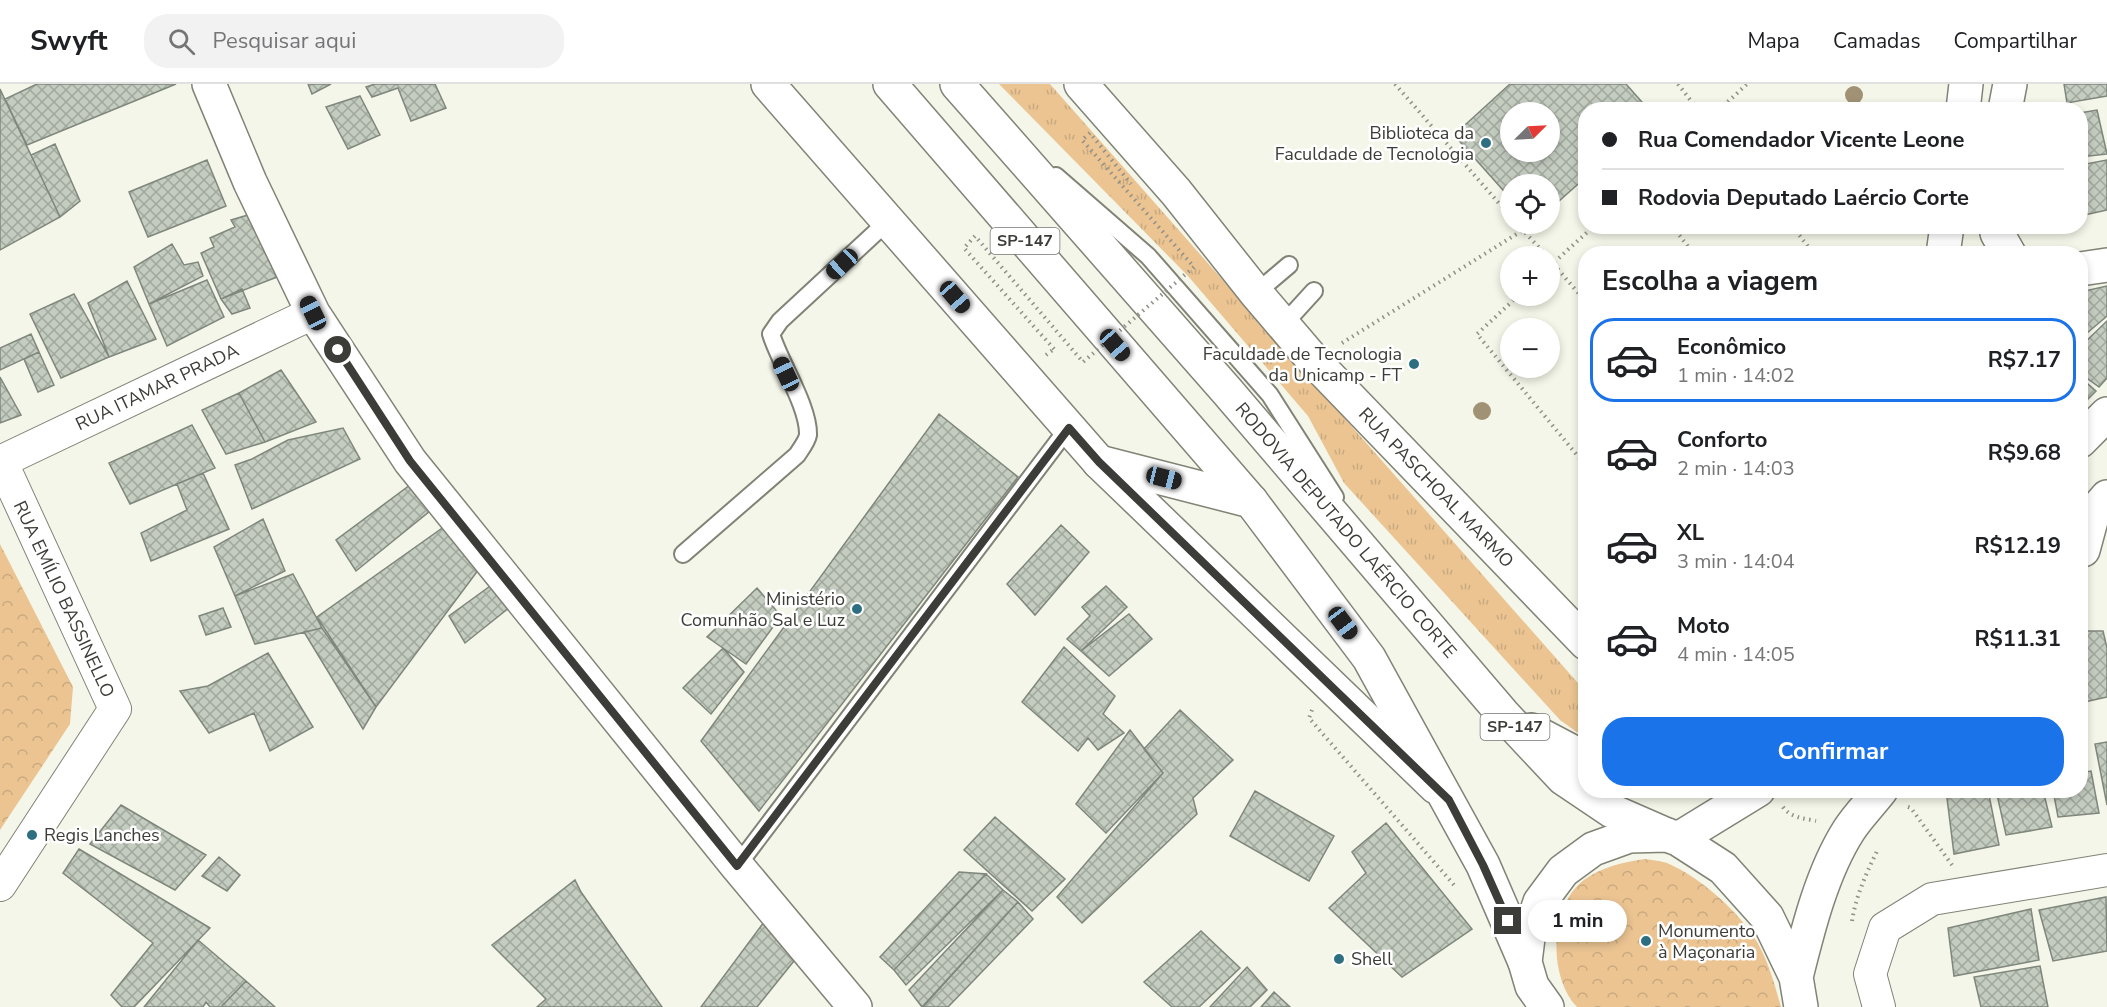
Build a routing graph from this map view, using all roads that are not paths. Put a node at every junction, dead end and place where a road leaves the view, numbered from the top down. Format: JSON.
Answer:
{"nodes":[{"id":1,"x":209,"y":84,"type":"edge"},
{"id":2,"x":768,"y":84,"type":"edge"},
{"id":3,"x":890,"y":84,"type":"edge"},
{"id":4,"x":957,"y":84,"type":"edge"},
{"id":5,"x":1081,"y":84,"type":"edge"},
{"id":6,"x":1966,"y":84,"type":"edge"},
{"id":7,"x":2010,"y":84,"type":"edge"},
{"id":8,"x":1964,"y":102,"type":"edge"},
{"id":9,"x":2007,"y":102,"type":"edge"},
{"id":10,"x":888,"y":221,"type":"junction"},
{"id":11,"x":1289,"y":264,"type":"dead end"},
{"id":12,"x":2107,"y":265,"type":"edge"},
{"id":13,"x":2088,"y":268,"type":"edge"},
{"id":14,"x":1314,"y":291,"type":"dead end"},
{"id":15,"x":1256,"y":293,"type":"junction"},
{"id":16,"x":313,"y":313,"type":"junction"},
{"id":17,"x":1284,"y":325,"type":"junction"},
{"id":18,"x":2107,"y":414,"type":"edge"},
{"id":19,"x":1069,"y":428,"type":"junction"},
{"id":20,"x":2088,"y":433,"type":"edge"},
{"id":21,"x":0,"y":461,"type":"edge"},
{"id":22,"x":1099,"y":462,"type":"junction"},
{"id":23,"x":2107,"y":497,"type":"edge"},
{"id":24,"x":1251,"y":501,"type":"junction"},
{"id":25,"x":2107,"y":522,"type":"edge"},
{"id":26,"x":2088,"y":531,"type":"edge"},
{"id":27,"x":2088,"y":545,"type":"edge"},
{"id":28,"x":683,"y":554,"type":"dead end"},
{"id":29,"x":1578,"y":635,"type":"edge"},
{"id":30,"x":1503,"y":714,"type":"junction"},
{"id":31,"x":1578,"y":755,"type":"edge"},
{"id":32,"x":1578,"y":788,"type":"edge"},
{"id":33,"x":1593,"y":798,"type":"edge"},
{"id":34,"x":1743,"y":798,"type":"edge"},
{"id":35,"x":1875,"y":798,"type":"edge"},
{"id":36,"x":1449,"y":800,"type":"junction"},
{"id":37,"x":1672,"y":837,"type":"junction"},
{"id":38,"x":737,"y":866,"type":"junction"},
{"id":39,"x":2107,"y":870,"type":"edge"},
{"id":40,"x":0,"y":885,"type":"edge"},
{"id":41,"x":1532,"y":990,"type":"edge"},
{"id":42,"x":1798,"y":992,"type":"edge"},
{"id":43,"x":855,"y":1007,"type":"edge"},
{"id":44,"x":1879,"y":1007,"type":"edge"}],
"edges":[{"from":1,"to":16,"type":"main road"},
{"from":2,"to":10,"type":"main road"},
{"from":3,"to":24,"type":"main road","number":"SP-147"},
{"from":4,"to":30,"type":"main road","name":"RODOVIA DEPUTADO LAÉRCIO CORTE","number":"SP-147"},
{"from":5,"to":15,"type":"main road","name":"RUA PASCHOAL MARMO"},
{"from":6,"to":8,"type":"main road"},
{"from":7,"to":9,"type":"main road"},
{"from":10,"to":19,"type":"main road"},
{"from":10,"to":28,"type":"lane"},
{"from":11,"to":15,"type":"lane"},
{"from":12,"to":13,"type":"main road"},
{"from":14,"to":17,"type":"lane"},
{"from":15,"to":17,"type":"main road","name":"RUA PASCHOAL MARMO"},
{"from":16,"to":21,"type":"street","name":"RUA ITAMAR PRADA"},
{"from":16,"to":38,"type":"main road"},
{"from":17,"to":29,"type":"main road","name":"RUA PASCHOAL MARMO"},
{"from":18,"to":20,"type":"main road"},
{"from":19,"to":22,"type":"main road"},
{"from":19,"to":38,"type":"lane"},
{"from":21,"to":40,"type":"street","name":"RUA EMÍLIO BASSINELLO"},
{"from":22,"to":24,"type":"main road"},
{"from":22,"to":36,"type":"main road"},
{"from":23,"to":26,"type":"main road"},
{"from":24,"to":36,"type":"main road","number":"SP-147"},
{"from":25,"to":27,"type":"main road"},
{"from":30,"to":31,"type":"main road"},
{"from":30,"to":32,"type":"main road","name":"RODOVIA DEPUTADO LAÉRCIO CORTE","number":"SP-147"},
{"from":33,"to":37,"type":"main road","name":"RODOVIA DEPUTADO LAÉRCIO CORTE","number":"SP-147"},
{"from":34,"to":37,"type":"main road"},
{"from":35,"to":42,"type":"main road"},
{"from":36,"to":41,"type":"main road","number":"SP-147"},
{"from":37,"to":41,"type":"main road","number":"SP-147"},
{"from":37,"to":42,"type":"main road","number":"SP-147"},
{"from":38,"to":43,"type":"main road"},
{"from":39,"to":44,"type":"street"}]}
